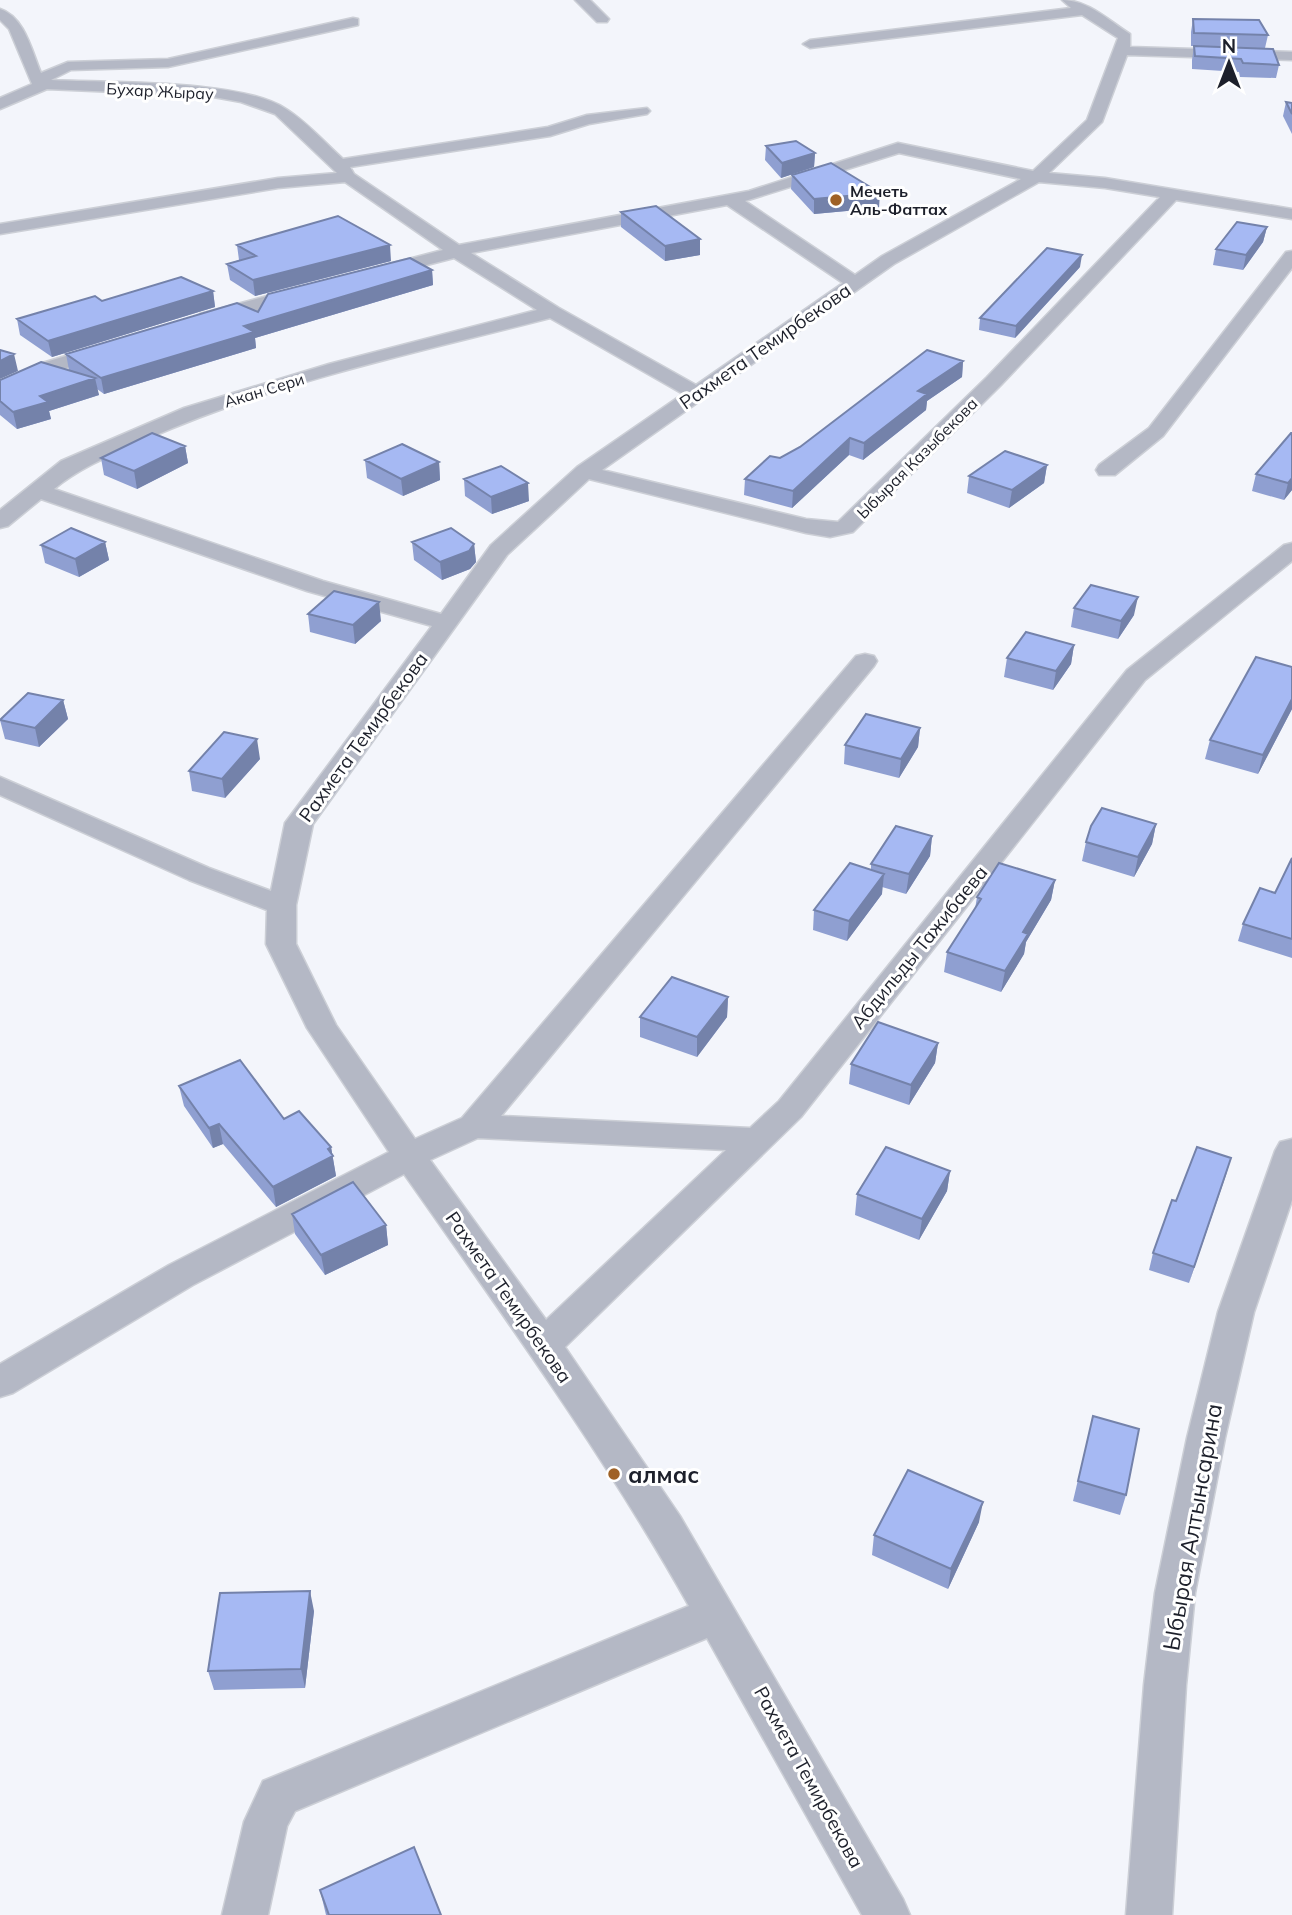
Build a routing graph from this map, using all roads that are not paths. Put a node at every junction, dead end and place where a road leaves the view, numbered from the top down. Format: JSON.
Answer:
{"nodes":[{"id":1,"x":582,"y":0,"type":"edge"},
{"id":2,"x":1069,"y":0,"type":"edge"},
{"id":3,"x":1087,"y":10,"type":"junction"},
{"id":4,"x":0,"y":13,"type":"edge"},
{"id":5,"x":602,"y":19,"type":"dead end"},
{"id":6,"x":353,"y":22,"type":"dead end"},
{"id":7,"x":810,"y":44,"type":"dead end"},
{"id":8,"x":1122,"y":51,"type":"junction"},
{"id":9,"x":1292,"y":56,"type":"edge"},
{"id":10,"x":41,"y":83,"type":"junction"},
{"id":11,"x":0,"y":104,"type":"edge"},
{"id":12,"x":642,"y":111,"type":"dead end"},
{"id":13,"x":344,"y":170,"type":"junction"},
{"id":14,"x":1036,"y":177,"type":"junction"},
{"id":15,"x":1172,"y":194,"type":"junction"},
{"id":16,"x":730,"y":199,"type":"junction"},
{"id":17,"x":1292,"y":214,"type":"edge"},
{"id":18,"x":0,"y":229,"type":"edge"},
{"id":19,"x":456,"y":251,"type":"junction"},
{"id":20,"x":1292,"y":256,"type":"edge"},
{"id":21,"x":367,"y":275,"type":"edge"},
{"id":22,"x":855,"y":283,"type":"junction"},
{"id":23,"x":316,"y":289,"type":"edge"},
{"id":24,"x":552,"y":312,"type":"junction"},
{"id":25,"x":187,"y":324,"type":"edge"},
{"id":26,"x":121,"y":345,"type":"edge"},
{"id":27,"x":0,"y":390,"type":"edge"},
{"id":28,"x":696,"y":393,"type":"junction"},
{"id":29,"x":1107,"y":470,"type":"dead end"},
{"id":30,"x":585,"y":472,"type":"junction"},
{"id":31,"x":37,"y":489,"type":"junction"},
{"id":32,"x":0,"y":521,"type":"edge"},
{"id":33,"x":1292,"y":550,"type":"edge"},
{"id":34,"x":446,"y":623,"type":"junction"},
{"id":35,"x":865,"y":661,"type":"dead end"},
{"id":36,"x":0,"y":785,"type":"edge"},
{"id":37,"x":282,"y":905,"type":"junction"},
{"id":38,"x":474,"y":1126,"type":"junction"},
{"id":39,"x":759,"y":1140,"type":"junction"},
{"id":40,"x":1292,"y":1151,"type":"edge"},
{"id":41,"x":409,"y":1156,"type":"junction"},
{"id":42,"x":544,"y":1345,"type":"junction"},
{"id":43,"x":0,"y":1382,"type":"edge"},
{"id":44,"x":717,"y":1614,"type":"junction"},
{"id":45,"x":245,"y":1915,"type":"edge"},
{"id":46,"x":887,"y":1915,"type":"edge"},
{"id":47,"x":1149,"y":1915,"type":"edge"}],
"edges":[{"from":1,"to":5,"type":"street"},
{"from":2,"to":3,"type":"street"},
{"from":3,"to":7,"type":"street"},
{"from":3,"to":8,"type":"street"},
{"from":4,"to":10,"type":"street"},
{"from":6,"to":10,"type":"street"},
{"from":8,"to":9,"type":"street"},
{"from":8,"to":14,"type":"street","name":"Рахмета Темирбекова"},
{"from":10,"to":11,"type":"street"},
{"from":10,"to":13,"type":"street","name":"Бухар Жырау"},
{"from":12,"to":13,"type":"street"},
{"from":13,"to":18,"type":"street"},
{"from":13,"to":19,"type":"street","name":"Бухар Жырау"},
{"from":14,"to":15,"type":"street"},
{"from":14,"to":16,"type":"street"},
{"from":14,"to":22,"type":"street","name":"Рахмета Темирбекова"},
{"from":15,"to":17,"type":"street"},
{"from":15,"to":30,"type":"street","name":"Ыбырая Казыбекова"},
{"from":16,"to":19,"type":"street"},
{"from":16,"to":22,"type":"street"},
{"from":19,"to":21,"type":"street"},
{"from":19,"to":24,"type":"street","name":"Бухар Жырау"},
{"from":20,"to":29,"type":"street"},
{"from":22,"to":28,"type":"street","name":"Рахмета Темирбекова"},
{"from":23,"to":25,"type":"street"},
{"from":24,"to":28,"type":"street","name":"Бухар Жырау"},
{"from":24,"to":31,"type":"street","name":"Акан Сери"},
{"from":26,"to":27,"type":"street"},
{"from":28,"to":30,"type":"street","name":"Рахмета Темирбекова"},
{"from":30,"to":34,"type":"street","name":"Рахмета Темирбекова"},
{"from":31,"to":32,"type":"street","name":"Акан Сери"},
{"from":31,"to":34,"type":"street"},
{"from":33,"to":39,"type":"street","name":"Абдильды Тажибаева"},
{"from":34,"to":37,"type":"street","name":"Рахмета Темирбекова"},
{"from":35,"to":38,"type":"street"},
{"from":36,"to":37,"type":"street"},
{"from":37,"to":41,"type":"street","name":"Рахмета Темирбекова"},
{"from":38,"to":39,"type":"street"},
{"from":38,"to":41,"type":"street"},
{"from":39,"to":42,"type":"street","name":"Абдильды Тажибаева"},
{"from":40,"to":47,"type":"street","name":"Ыбырая Алтынсарина"},
{"from":41,"to":42,"type":"street","name":"Рахмета Темирбекова"},
{"from":41,"to":43,"type":"street"},
{"from":42,"to":44,"type":"street","name":"Рахмета Темирбекова"},
{"from":44,"to":45,"type":"street"},
{"from":44,"to":46,"type":"street","name":"Рахмета Темирбекова"}]}
